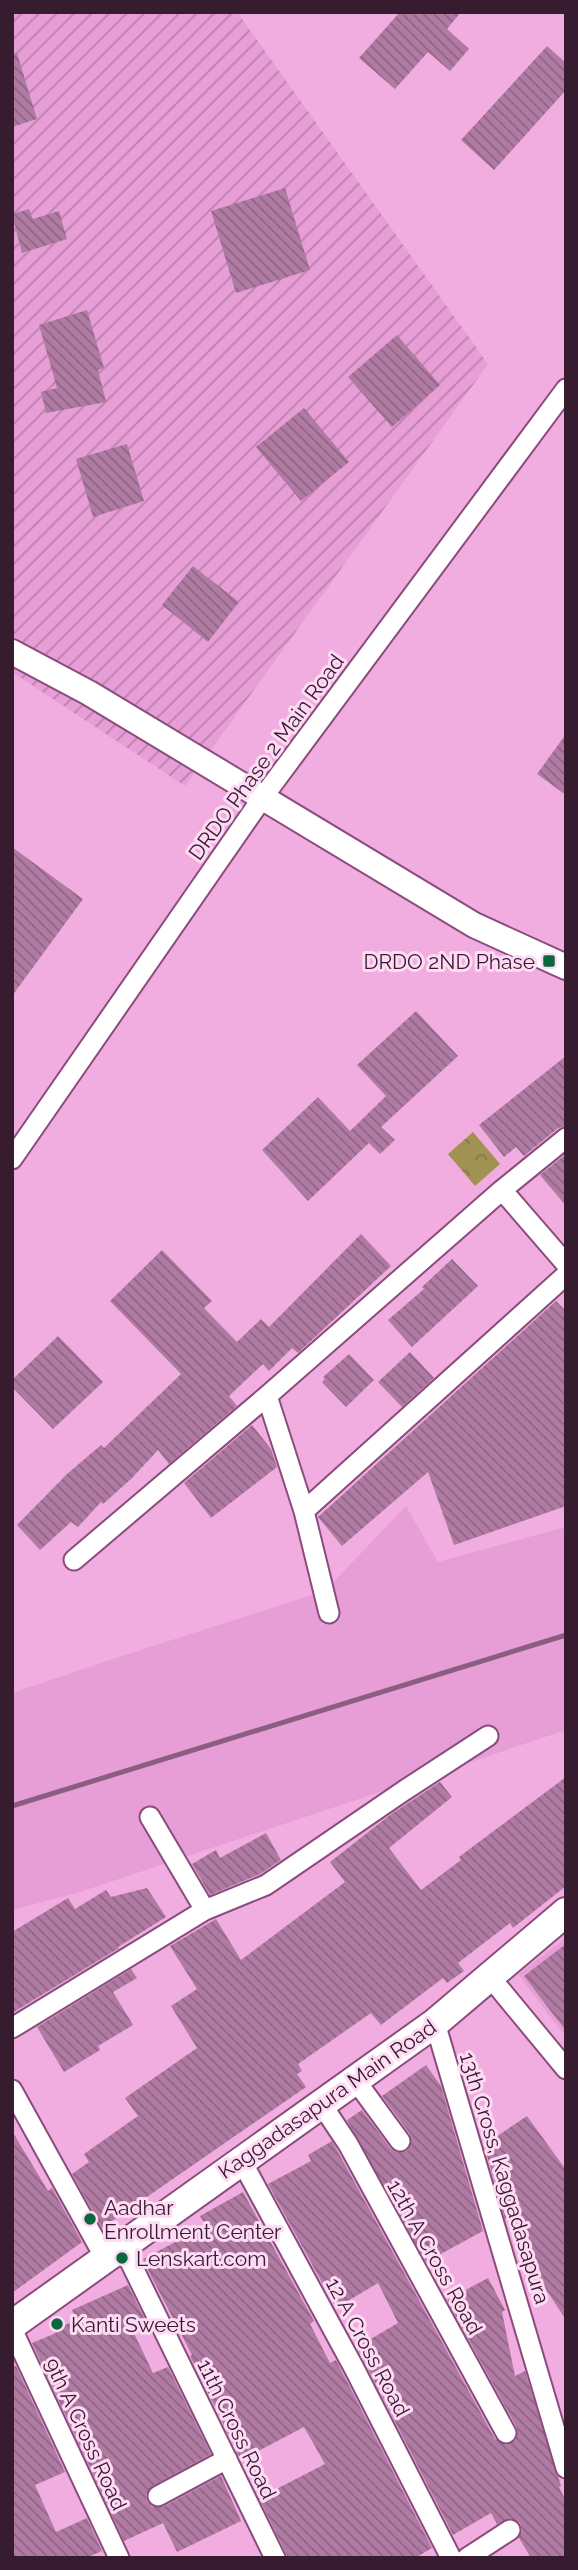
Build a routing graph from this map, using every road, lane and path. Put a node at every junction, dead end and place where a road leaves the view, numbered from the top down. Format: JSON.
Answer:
{"nodes":[{"id":1,"x":566,"y":389,"type":"edge"},
{"id":2,"x":12,"y":652,"type":"edge"},
{"id":3,"x":263,"y":797,"type":"junction"},
{"id":4,"x":566,"y":967,"type":"edge"},
{"id":5,"x":566,"y":1138,"type":"edge"},
{"id":6,"x":12,"y":1158,"type":"edge"},
{"id":7,"x":502,"y":1190,"type":"junction"},
{"id":8,"x":566,"y":1264,"type":"edge"},
{"id":9,"x":566,"y":1275,"type":"edge"},
{"id":10,"x":267,"y":1396,"type":"junction"},
{"id":11,"x":304,"y":1511,"type":"junction"},
{"id":12,"x":74,"y":1560,"type":"dead end"},
{"id":13,"x":329,"y":1613,"type":"dead end"},
{"id":14,"x":488,"y":1736,"type":"dead end"},
{"id":15,"x":150,"y":1817,"type":"dead end"},
{"id":16,"x":205,"y":1910,"type":"junction"},
{"id":17,"x":566,"y":1912,"type":"edge"},
{"id":18,"x":490,"y":1976,"type":"junction"},
{"id":19,"x":435,"y":2023,"type":"junction"},
{"id":20,"x":12,"y":2028,"type":"edge"},
{"id":21,"x":566,"y":2070,"type":"edge"},
{"id":22,"x":356,"y":2081,"type":"junction"},
{"id":23,"x":12,"y":2090,"type":"edge"},
{"id":24,"x":322,"y":2105,"type":"junction"},
{"id":25,"x":400,"y":2141,"type":"dead end"},
{"id":26,"x":241,"y":2160,"type":"junction"},
{"id":27,"x":113,"y":2252,"type":"junction"},
{"id":28,"x":12,"y":2327,"type":"edge"},
{"id":29,"x":560,"y":2420,"type":"edge"},
{"id":30,"x":506,"y":2433,"type":"dead end"},
{"id":31,"x":227,"y":2459,"type":"junction"},
{"id":32,"x":566,"y":2468,"type":"edge"},
{"id":33,"x":158,"y":2496,"type":"dead end"},
{"id":34,"x":510,"y":2530,"type":"dead end"},
{"id":35,"x":119,"y":2558,"type":"edge"},
{"id":36,"x":275,"y":2558,"type":"edge"},
{"id":37,"x":451,"y":2558,"type":"edge"},
{"id":38,"x":467,"y":2558,"type":"edge"}],
"edges":[{"from":1,"to":3,"type":"street","name":"DRDO Phase 2 Main Road"},
{"from":2,"to":3,"type":"street"},
{"from":3,"to":4,"type":"street"},
{"from":3,"to":6,"type":"street","name":"DRDO Phase 2 Main Road"},
{"from":5,"to":7,"type":"street"},
{"from":7,"to":8,"type":"street"},
{"from":7,"to":10,"type":"street"},
{"from":9,"to":11,"type":"street"},
{"from":10,"to":11,"type":"street"},
{"from":10,"to":12,"type":"street"},
{"from":11,"to":13,"type":"street"},
{"from":14,"to":16,"type":"street"},
{"from":15,"to":16,"type":"street"},
{"from":16,"to":20,"type":"street"},
{"from":17,"to":18,"type":"main road","name":"Kaggadasapura Main Road"},
{"from":18,"to":19,"type":"main road","name":"Kaggadasapura Main Road"},
{"from":18,"to":21,"type":"street"},
{"from":19,"to":22,"type":"main road","name":"Kaggadasapura Main Road"},
{"from":19,"to":29,"type":"street","name":"13th Cross, Kaggadasapura"},
{"from":22,"to":24,"type":"main road","name":"Kaggadasapura Main Road"},
{"from":22,"to":25,"type":"street"},
{"from":23,"to":27,"type":"street","name":"11th Cross Road"},
{"from":24,"to":26,"type":"main road","name":"Kaggadasapura Main Road"},
{"from":24,"to":30,"type":"street","name":"12th A Cross Road"},
{"from":26,"to":27,"type":"main road","name":"Kaggadasapura Main Road"},
{"from":26,"to":37,"type":"street","name":"12 A Cross Road"},
{"from":27,"to":28,"type":"main road","name":"Kaggadasapura Main Road"},
{"from":27,"to":31,"type":"street","name":"11th Cross Road"},
{"from":28,"to":35,"type":"street","name":"9th A Cross Road"},
{"from":29,"to":32,"type":"street","name":"13th Cross, Kaggadasapura"},
{"from":31,"to":33,"type":"street"},
{"from":31,"to":36,"type":"street","name":"11th Cross Road"},
{"from":34,"to":38,"type":"street"}]}
